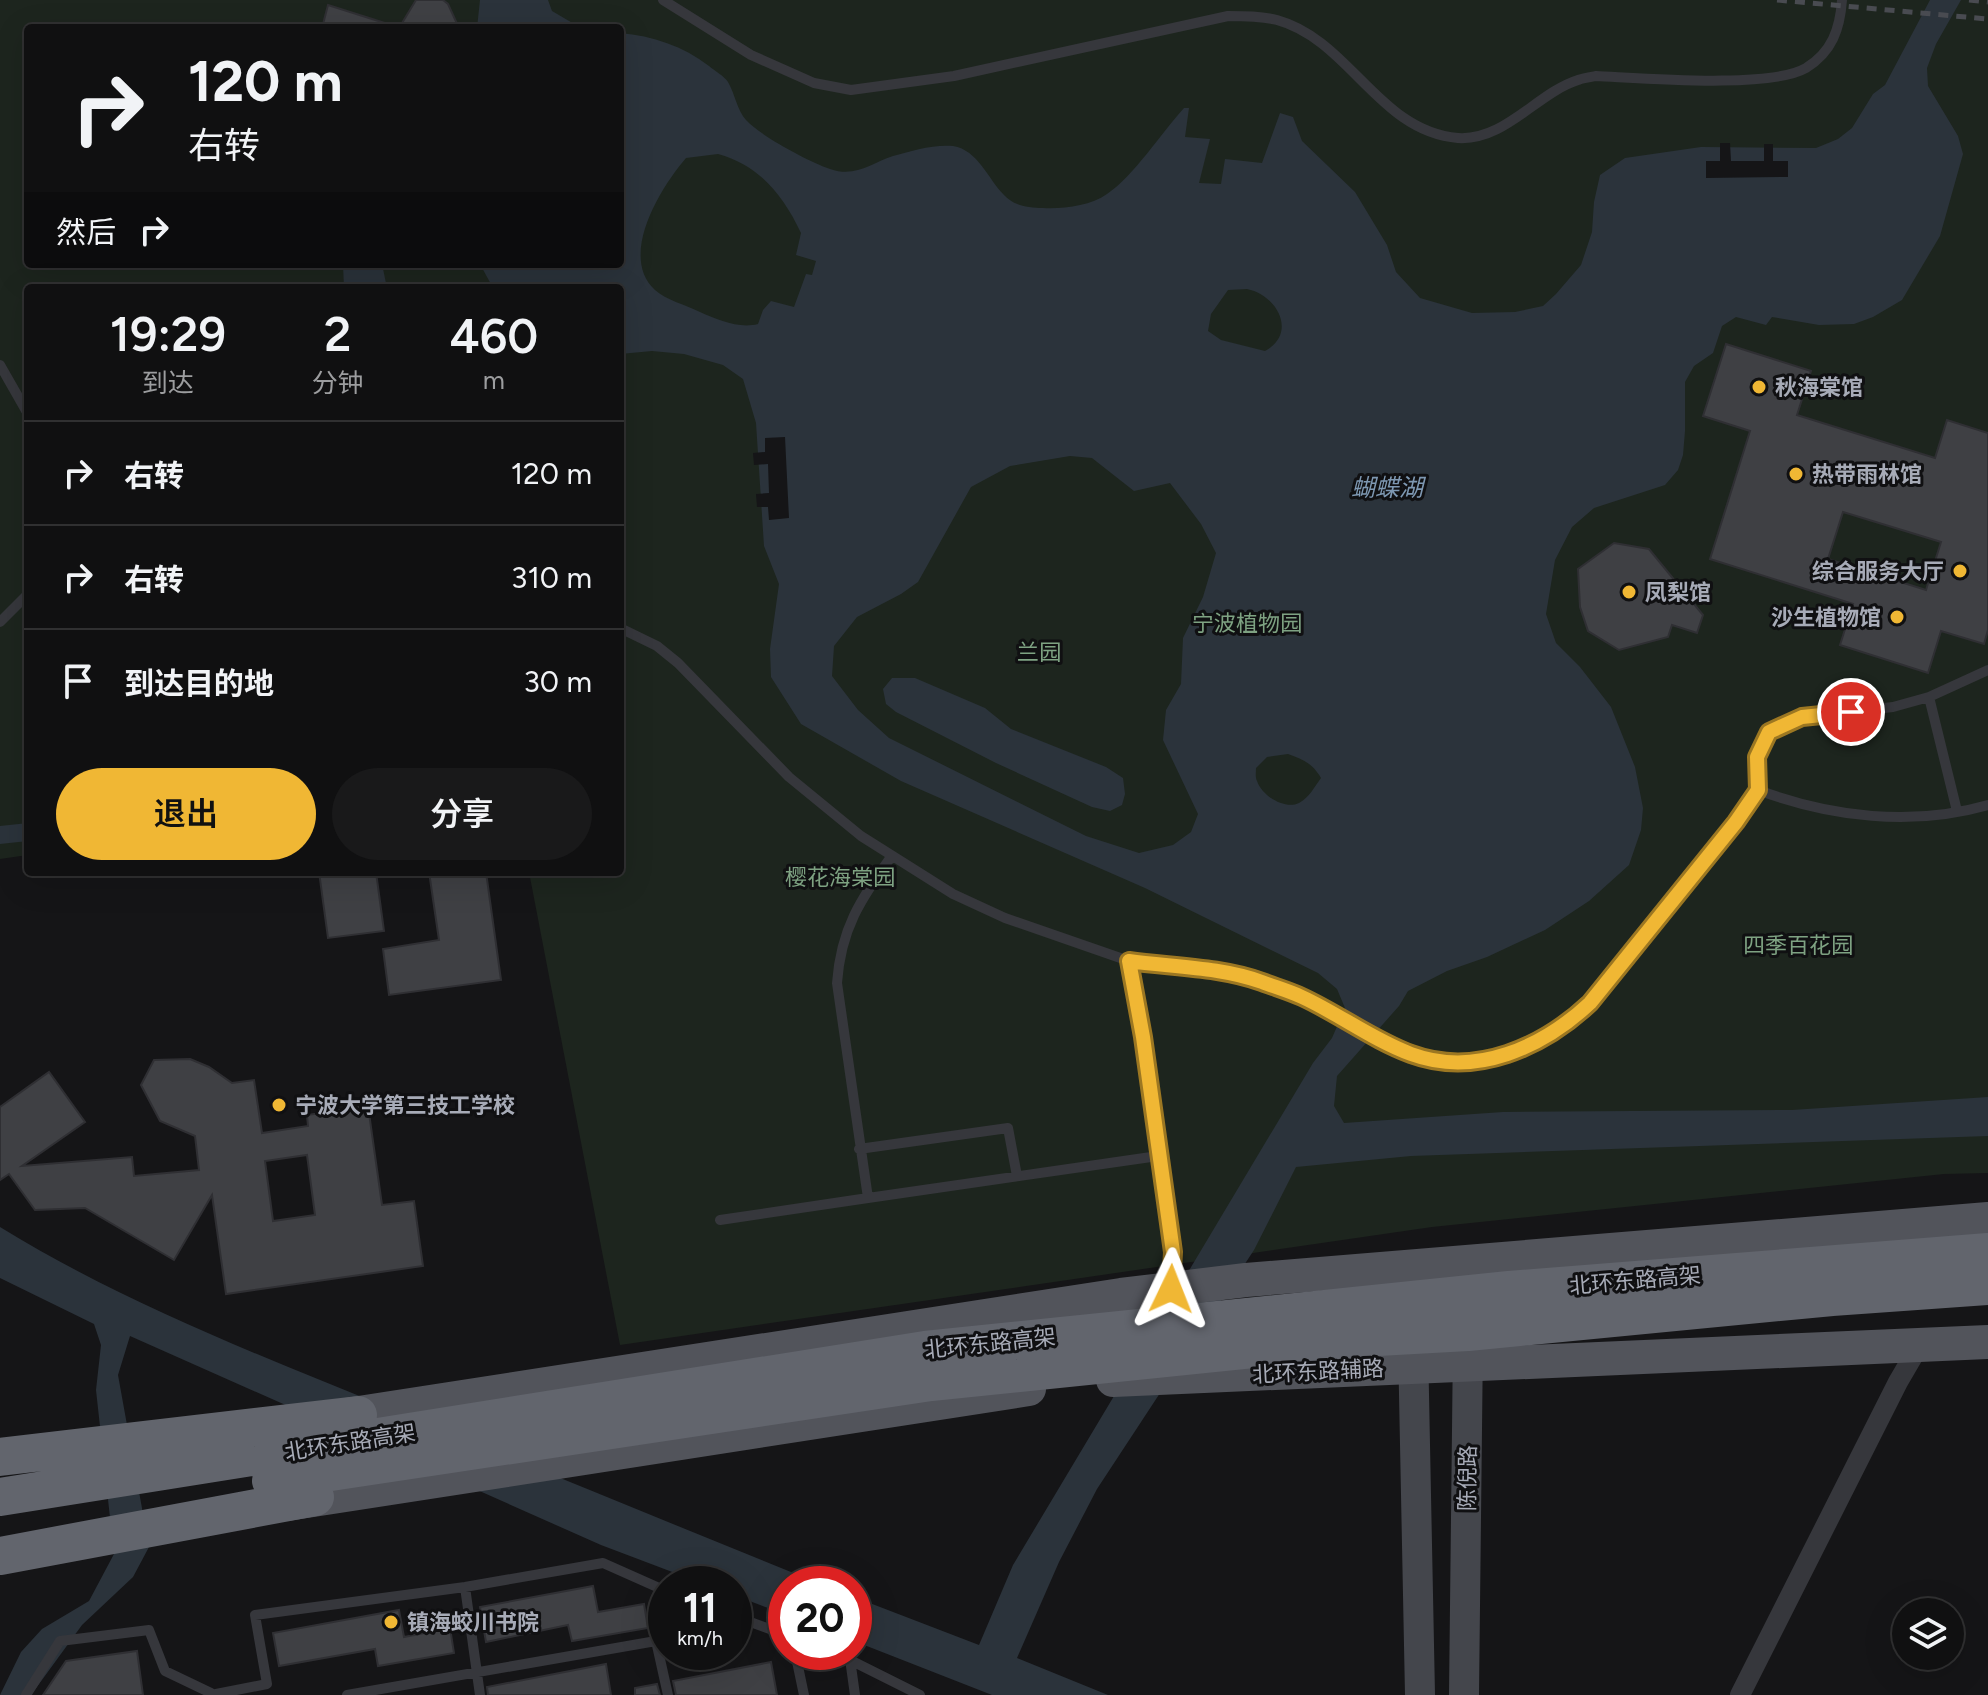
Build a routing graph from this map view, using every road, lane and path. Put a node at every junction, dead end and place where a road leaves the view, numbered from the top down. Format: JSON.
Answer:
{"nodes":[{"id":1,"x":663,"y":0,"type":"edge"},
{"id":2,"x":1842,"y":0,"type":"edge"},
{"id":3,"x":0,"y":365,"type":"edge"},
{"id":4,"x":24,"y":407,"type":"edge"},
{"id":5,"x":24,"y":598,"type":"edge"},
{"id":6,"x":0,"y":622,"type":"edge"},
{"id":7,"x":624,"y":630,"type":"edge"},
{"id":8,"x":1988,"y":670,"type":"edge"},
{"id":9,"x":1929,"y":697,"type":"junction"},
{"id":10,"x":1758,"y":790,"type":"junction"},
{"id":11,"x":1988,"y":805,"type":"edge"},
{"id":12,"x":1957,"y":811,"type":"junction"},
{"id":13,"x":891,"y":857,"type":"junction"},
{"id":14,"x":1129,"y":961,"type":"junction"},
{"id":15,"x":859,"y":1149,"type":"junction"},
{"id":16,"x":1158,"y":1156,"type":"junction"},
{"id":17,"x":1017,"y":1176,"type":"junction"},
{"id":18,"x":868,"y":1198,"type":"junction"},
{"id":19,"x":1988,"y":1219,"type":"edge"},
{"id":20,"x":720,"y":1220,"type":"dead end"},
{"id":21,"x":1988,"y":1252,"type":"edge"},
{"id":22,"x":1468,"y":1261,"type":"junction"},
{"id":23,"x":1412,"y":1266,"type":"junction"},
{"id":24,"x":1988,"y":1286,"type":"edge"},
{"id":25,"x":1171,"y":1289,"type":"junction"},
{"id":26,"x":1988,"y":1342,"type":"edge"},
{"id":27,"x":1919,"y":1346,"type":"junction"},
{"id":28,"x":928,"y":1366,"type":"junction"},
{"id":29,"x":1414,"y":1366,"type":"junction"},
{"id":30,"x":1468,"y":1366,"type":"junction"},
{"id":31,"x":0,"y":1457,"type":"edge"},
{"id":32,"x":0,"y":1468,"type":"edge"},
{"id":33,"x":0,"y":1497,"type":"edge"},
{"id":34,"x":0,"y":1522,"type":"edge"},
{"id":35,"x":0,"y":1549,"type":"edge"},
{"id":36,"x":0,"y":1556,"type":"edge"},
{"id":37,"x":648,"y":1583,"type":"edge"},
{"id":38,"x":465,"y":1587,"type":"junction"},
{"id":39,"x":648,"y":1642,"type":"edge"},
{"id":40,"x":662,"y":1670,"type":"edge"},
{"id":41,"x":799,"y":1670,"type":"edge"},
{"id":42,"x":852,"y":1670,"type":"edge"},
{"id":43,"x":871,"y":1670,"type":"edge"},
{"id":44,"x":476,"y":1672,"type":"junction"},
{"id":45,"x":268,"y":1689,"type":"edge"},
{"id":46,"x":211,"y":1694,"type":"edge"},
{"id":47,"x":26,"y":1695,"type":"edge"},
{"id":48,"x":347,"y":1695,"type":"edge"},
{"id":49,"x":480,"y":1695,"type":"edge"},
{"id":50,"x":668,"y":1695,"type":"edge"},
{"id":51,"x":804,"y":1695,"type":"edge"},
{"id":52,"x":855,"y":1695,"type":"edge"},
{"id":53,"x":920,"y":1695,"type":"edge"},
{"id":54,"x":1420,"y":1695,"type":"edge"},
{"id":55,"x":1464,"y":1695,"type":"edge"},
{"id":56,"x":1740,"y":1695,"type":"edge"}],
"edges":[{"from":1,"to":2,"type":"lane"},
{"from":3,"to":4,"type":"lane"},
{"from":5,"to":6,"type":"lane"},
{"from":7,"to":13,"type":"lane"},
{"from":8,"to":9,"type":"lane"},
{"from":9,"to":10,"type":"lane"},
{"from":9,"to":12,"type":"lane"},
{"from":10,"to":12,"type":"lane"},
{"from":10,"to":14,"type":"lane"},
{"from":11,"to":12,"type":"lane"},
{"from":13,"to":14,"type":"lane"},
{"from":13,"to":15,"type":"lane"},
{"from":14,"to":16,"type":"lane"},
{"from":15,"to":17,"type":"lane"},
{"from":15,"to":18,"type":"lane"},
{"from":16,"to":17,"type":"lane"},
{"from":16,"to":25,"type":"lane"},
{"from":17,"to":18,"type":"lane"},
{"from":18,"to":20,"type":"lane"},
{"from":19,"to":22,"type":"main road"},
{"from":21,"to":28,"type":"highway","name":"北环东路高架"},
{"from":22,"to":23,"type":"main road"},
{"from":22,"to":30,"type":"street","name":"陈倪路"},
{"from":23,"to":25,"type":"main road"},
{"from":23,"to":29,"type":"street"},
{"from":24,"to":28,"type":"highway","name":"北环东路高架"},
{"from":25,"to":32,"type":"main road"},
{"from":26,"to":27,"type":"main road","name":"北环东路辅路"},
{"from":27,"to":30,"type":"main road","name":"北环东路辅路"},
{"from":27,"to":56,"type":"street"},
{"from":28,"to":31,"type":"highway"},
{"from":28,"to":33,"type":"highway","name":"北环东路高架"},
{"from":28,"to":34,"type":"highway","name":"北环东路高架"},
{"from":28,"to":36,"type":"highway"},
{"from":29,"to":30,"type":"main road","name":"北环东路辅路"},
{"from":29,"to":35,"type":"main road","name":"北环东路辅路"},
{"from":29,"to":54,"type":"street"},
{"from":30,"to":55,"type":"street","name":"陈倪路"},
{"from":37,"to":38,"type":"lane"},
{"from":38,"to":44,"type":"lane"},
{"from":38,"to":45,"type":"lane"},
{"from":39,"to":44,"type":"lane"},
{"from":40,"to":50,"type":"lane"},
{"from":41,"to":51,"type":"lane"},
{"from":42,"to":52,"type":"lane"},
{"from":43,"to":53,"type":"lane"},
{"from":44,"to":48,"type":"lane"},
{"from":44,"to":49,"type":"lane"},
{"from":45,"to":46,"type":"lane"},
{"from":46,"to":47,"type":"lane"}]}
